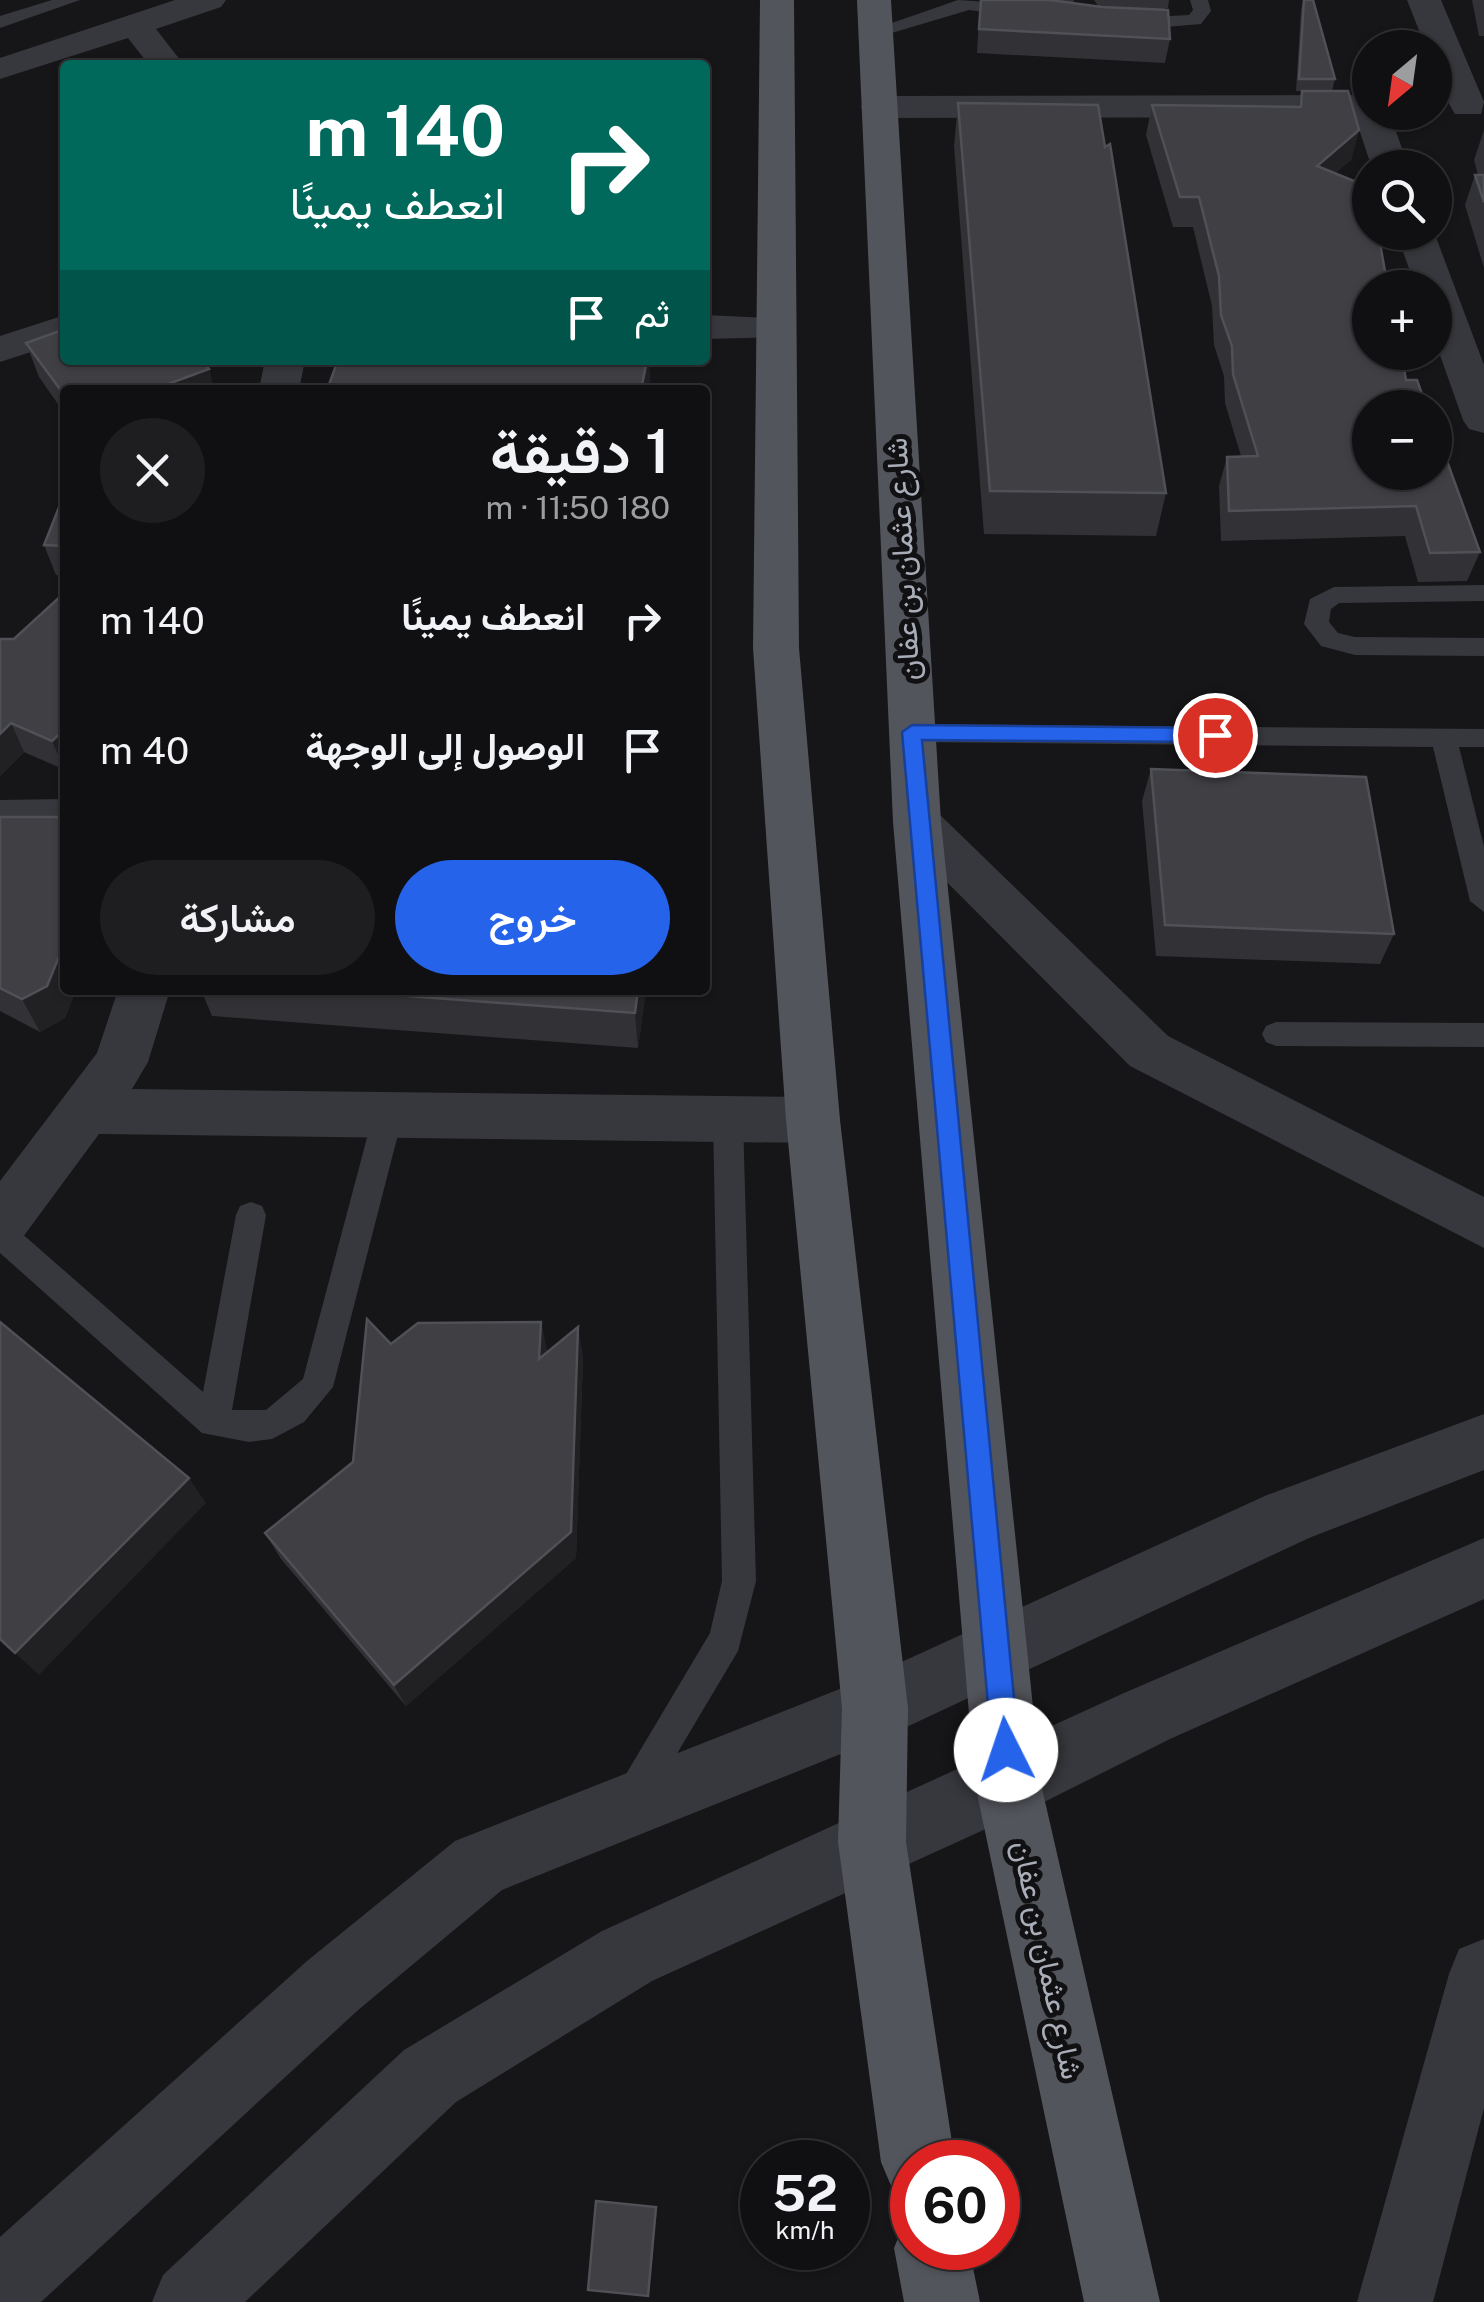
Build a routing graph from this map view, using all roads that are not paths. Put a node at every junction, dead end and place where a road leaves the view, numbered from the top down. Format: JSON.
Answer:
{"nodes":[{"id":1,"x":70,"y":0,"type":"edge"},
{"id":2,"x":209,"y":0,"type":"edge"},
{"id":3,"x":777,"y":0,"type":"edge"},
{"id":4,"x":1199,"y":0,"type":"edge"},
{"id":5,"x":1424,"y":0,"type":"edge"},
{"id":6,"x":967,"y":2,"type":"edge"},
{"id":7,"x":1037,"y":12,"type":"edge"},
{"id":8,"x":875,"y":16,"type":"edge"},
{"id":9,"x":0,"y":22,"type":"edge"},
{"id":10,"x":1116,"y":22,"type":"edge"},
{"id":11,"x":135,"y":25,"type":"junction"},
{"id":12,"x":164,"y":60,"type":"edge"},
{"id":13,"x":0,"y":69,"type":"edge"},
{"id":14,"x":1462,"y":106,"type":"edge"},
{"id":15,"x":879,"y":108,"type":"junction"},
{"id":16,"x":1352,"y":109,"type":"edge"},
{"id":17,"x":1423,"y":250,"type":"edge"},
{"id":18,"x":710,"y":327,"type":"edge"},
{"id":19,"x":775,"y":328,"type":"junction"},
{"id":20,"x":60,"y":329,"type":"edge"},
{"id":21,"x":0,"y":350,"type":"edge"},
{"id":22,"x":1476,"y":378,"type":"edge"},
{"id":23,"x":1484,"y":420,"type":"edge"},
{"id":24,"x":1484,"y":593,"type":"edge"},
{"id":25,"x":1484,"y":647,"type":"edge"},
{"id":26,"x":912,"y":732,"type":"junction"},
{"id":27,"x":1443,"y":737,"type":"junction"},
{"id":28,"x":1484,"y":738,"type":"edge"},
{"id":29,"x":60,"y":817,"type":"edge"},
{"id":30,"x":0,"y":818,"type":"edge"},
{"id":31,"x":916,"y":822,"type":"junction"},
{"id":32,"x":1484,"y":901,"type":"edge"},
{"id":33,"x":142,"y":995,"type":"edge"},
{"id":34,"x":1276,"y":1034,"type":"dead end"},
{"id":35,"x":1484,"y":1035,"type":"edge"},
{"id":36,"x":85,"y":1111,"type":"junction"},
{"id":37,"x":388,"y":1115,"type":"junction"},
{"id":38,"x":728,"y":1119,"type":"junction"},
{"id":39,"x":812,"y":1120,"type":"junction"},
{"id":40,"x":251,"y":1215,"type":"dead end"},
{"id":41,"x":0,"y":1224,"type":"edge"},
{"id":42,"x":1484,"y":1224,"type":"edge"},
{"id":43,"x":0,"y":1234,"type":"edge"},
{"id":44,"x":214,"y":1422,"type":"junction"},
{"id":45,"x":1484,"y":1442,"type":"edge"},
{"id":46,"x":1484,"y":1568,"type":"edge"},
{"id":47,"x":998,"y":1648,"type":"junction"},
{"id":48,"x":875,"y":1708,"type":"junction"},
{"id":49,"x":1008,"y":1784,"type":"junction"},
{"id":50,"x":624,"y":1807,"type":"junction"},
{"id":51,"x":872,"y":1842,"type":"junction"},
{"id":52,"x":1484,"y":1974,"type":"edge"},
{"id":53,"x":915,"y":2140,"type":"edge"},
{"id":54,"x":936,"y":2270,"type":"edge"},
{"id":55,"x":0,"y":2288,"type":"edge"},
{"id":56,"x":190,"y":2302,"type":"edge"},
{"id":57,"x":942,"y":2302,"type":"edge"},
{"id":58,"x":1122,"y":2302,"type":"edge"},
{"id":59,"x":1395,"y":2302,"type":"edge"}],
"edges":[{"from":1,"to":9,"type":"lane"},
{"from":2,"to":11,"type":"street"},
{"from":3,"to":19,"type":"main road"},
{"from":4,"to":10,"type":"lane"},
{"from":5,"to":14,"type":"street"},
{"from":6,"to":7,"type":"lane"},
{"from":6,"to":8,"type":"lane"},
{"from":8,"to":15,"type":"main road","name":"شارع عثمان بن عفان"},
{"from":11,"to":12,"type":"street"},
{"from":11,"to":13,"type":"street"},
{"from":15,"to":16,"type":"street"},
{"from":15,"to":26,"type":"main road","name":"شارع عثمان بن عفان"},
{"from":17,"to":22,"type":"street"},
{"from":18,"to":19,"type":"street"},
{"from":19,"to":39,"type":"main road"},
{"from":20,"to":21,"type":"street"},
{"from":22,"to":23,"type":"street"},
{"from":24,"to":25,"type":"lane"},
{"from":26,"to":27,"type":"lane"},
{"from":26,"to":31,"type":"main road","name":"شارع عثمان بن عفان"},
{"from":27,"to":28,"type":"lane"},
{"from":27,"to":32,"type":"lane"},
{"from":29,"to":30,"type":"street"},
{"from":31,"to":42,"type":"street"},
{"from":31,"to":47,"type":"main road","name":"شارع عثمان بن عفان"},
{"from":33,"to":36,"type":"street"},
{"from":34,"to":35,"type":"lane"},
{"from":36,"to":37,"type":"street"},
{"from":36,"to":41,"type":"street"},
{"from":37,"to":38,"type":"street"},
{"from":37,"to":44,"type":"lane"},
{"from":38,"to":39,"type":"street"},
{"from":38,"to":50,"type":"lane"},
{"from":39,"to":48,"type":"main road"},
{"from":40,"to":44,"type":"lane"},
{"from":43,"to":44,"type":"lane"},
{"from":45,"to":47,"type":"street"},
{"from":46,"to":49,"type":"street"},
{"from":47,"to":48,"type":"street"},
{"from":47,"to":49,"type":"main road","name":"شارع عثمان بن عفان"},
{"from":48,"to":50,"type":"street"},
{"from":48,"to":51,"type":"main road"},
{"from":49,"to":51,"type":"street"},
{"from":49,"to":58,"type":"main road","name":"شارع عثمان بن عفان"},
{"from":50,"to":55,"type":"street"},
{"from":51,"to":53,"type":"main road"},
{"from":51,"to":56,"type":"street"},
{"from":52,"to":59,"type":"street"},
{"from":54,"to":57,"type":"main road"}]}
